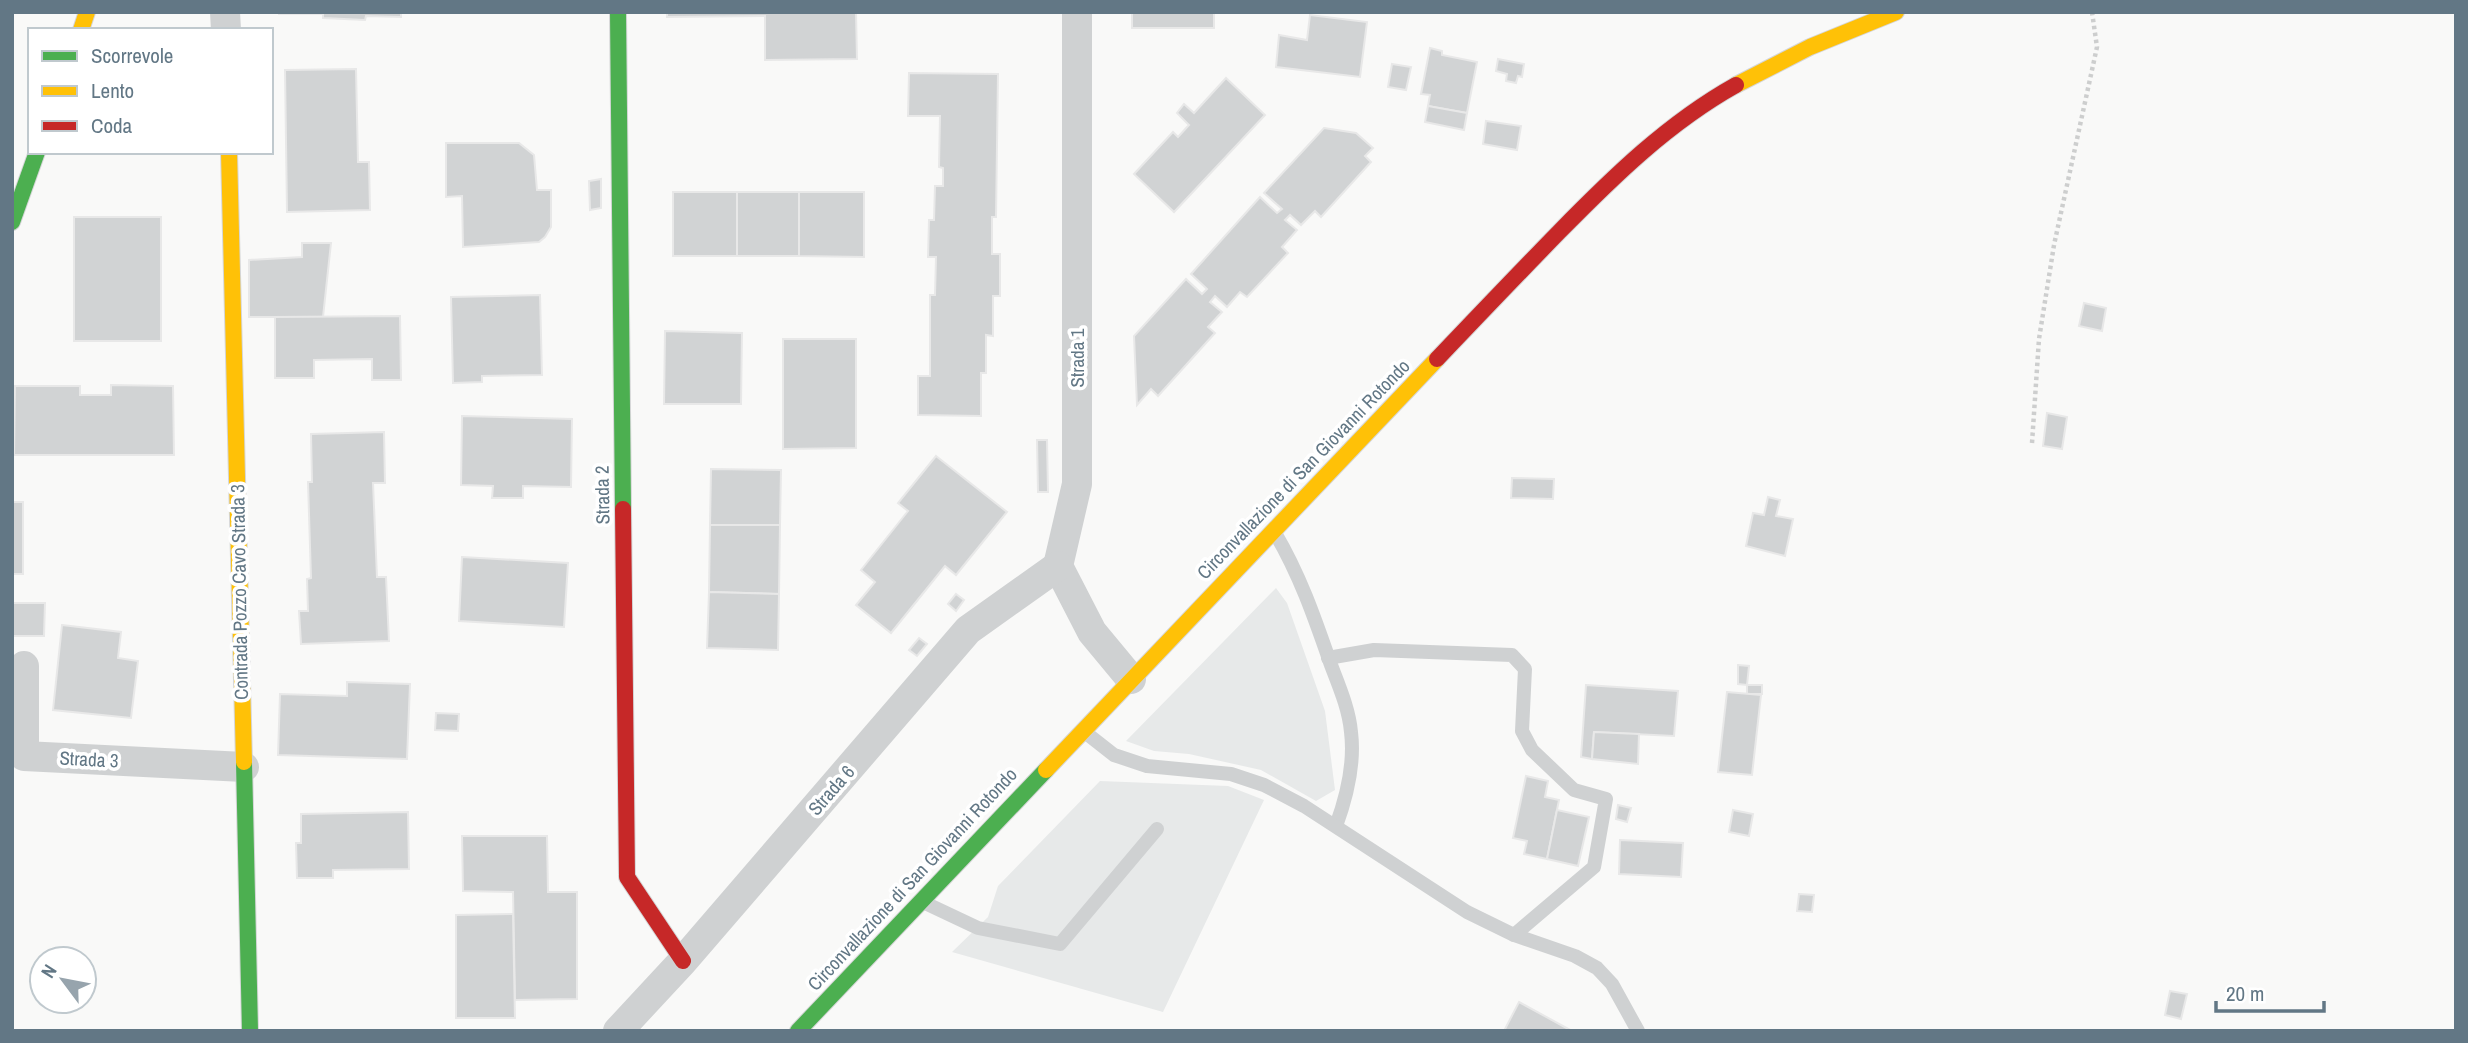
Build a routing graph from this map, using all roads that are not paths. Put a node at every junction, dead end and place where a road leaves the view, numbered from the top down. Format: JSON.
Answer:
{"nodes":[{"id":1,"x":618,"y":12,"type":"edge"},
{"id":2,"x":1077,"y":12,"type":"edge"},
{"id":3,"x":1896,"y":12,"type":"edge"},
{"id":4,"x":36,"y":154,"type":"edge"},
{"id":5,"x":229,"y":154,"type":"edge"},
{"id":6,"x":12,"y":222,"type":"edge"},
{"id":7,"x":1273,"y":530,"type":"junction"},
{"id":8,"x":1058,"y":566,"type":"junction"},
{"id":9,"x":1328,"y":657,"type":"junction"},
{"id":10,"x":24,"y":666,"type":"dead end"},
{"id":11,"x":1131,"y":679,"type":"junction"},
{"id":12,"x":1082,"y":730,"type":"junction"},
{"id":13,"x":244,"y":767,"type":"junction"},
{"id":14,"x":1336,"y":826,"type":"junction"},
{"id":15,"x":1157,"y":828,"type":"dead end"},
{"id":16,"x":920,"y":901,"type":"junction"},
{"id":17,"x":1514,"y":935,"type":"junction"},
{"id":18,"x":683,"y":961,"type":"junction"},
{"id":19,"x":250,"y":1031,"type":"edge"},
{"id":20,"x":618,"y":1031,"type":"edge"},
{"id":21,"x":797,"y":1031,"type":"edge"},
{"id":22,"x":1638,"y":1031,"type":"edge"}],
"edges":[{"from":1,"to":18,"type":"street","name":"Strada 2"},
{"from":2,"to":8,"type":"street","name":"Strada 1"},
{"from":3,"to":7,"type":"street","name":"Circonvallazione di San Giovanni Rotondo"},
{"from":4,"to":6,"type":"street"},
{"from":5,"to":13,"type":"street","name":"Contrada Pozzo Cavo Strada 3"},
{"from":7,"to":9,"type":"lane"},
{"from":7,"to":11,"type":"street","name":"Circonvallazione di San Giovanni Rotondo"},
{"from":8,"to":11,"type":"street"},
{"from":8,"to":18,"type":"street","name":"Strada 6"},
{"from":9,"to":14,"type":"lane"},
{"from":9,"to":17,"type":"lane"},
{"from":10,"to":13,"type":"street","name":"Strada 3"},
{"from":11,"to":12,"type":"street","name":"Circonvallazione di San Giovanni Rotondo"},
{"from":12,"to":14,"type":"lane"},
{"from":12,"to":16,"type":"street","name":"Circonvallazione di San Giovanni Rotondo"},
{"from":13,"to":19,"type":"street","name":"Contrada Pozzo Cavo Strada 3"},
{"from":14,"to":17,"type":"lane"},
{"from":15,"to":16,"type":"lane"},
{"from":16,"to":21,"type":"street","name":"Circonvallazione di San Giovanni Rotondo"},
{"from":17,"to":22,"type":"lane"},
{"from":18,"to":20,"type":"street","name":"Strada 6"}]}
